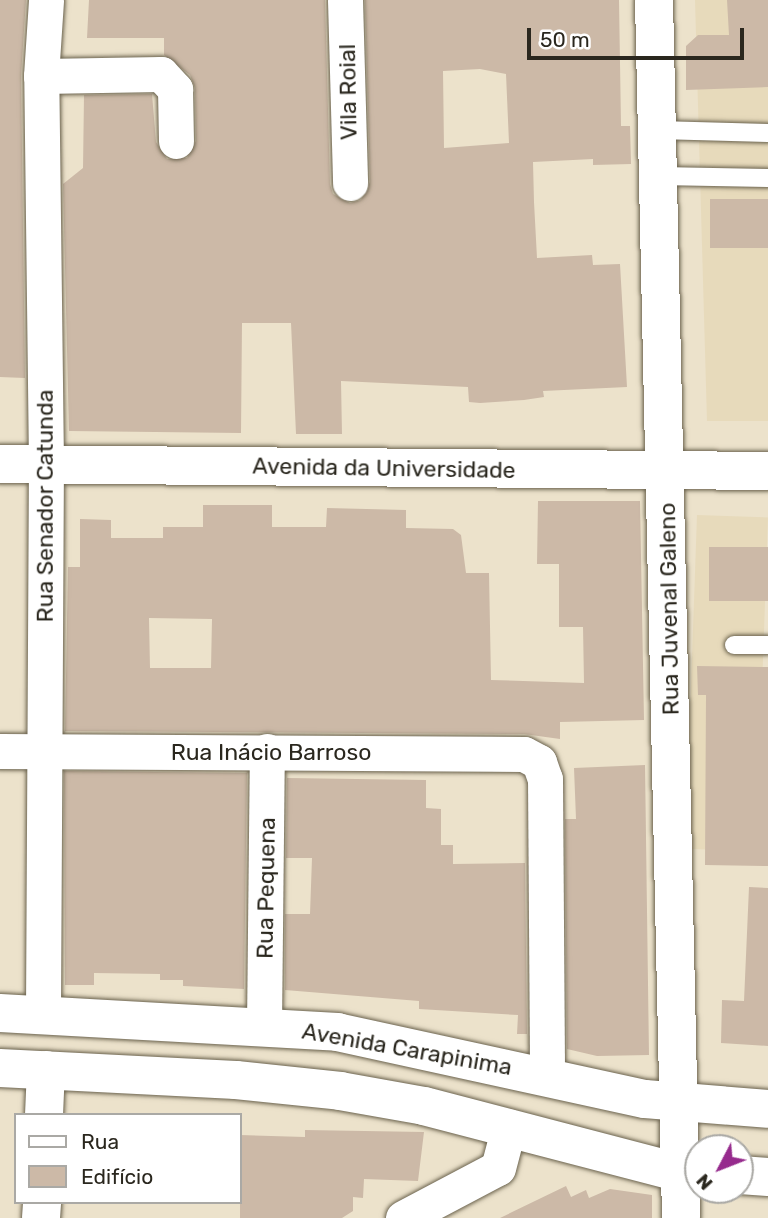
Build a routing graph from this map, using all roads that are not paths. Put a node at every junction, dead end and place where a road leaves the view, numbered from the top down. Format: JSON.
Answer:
{"nodes":[{"id":1,"x":46,"y":0,"type":"edge"},
{"id":2,"x":345,"y":0,"type":"edge"},
{"id":3,"x":654,"y":0,"type":"edge"},
{"id":4,"x":41,"y":76,"type":"junction"},
{"id":5,"x":658,"y":130,"type":"junction"},
{"id":6,"x":768,"y":133,"type":"edge"},
{"id":7,"x":176,"y":141,"type":"dead end"},
{"id":8,"x":659,"y":176,"type":"junction"},
{"id":9,"x":768,"y":178,"type":"edge"},
{"id":10,"x":350,"y":183,"type":"dead end"},
{"id":11,"x":0,"y":464,"type":"edge"},
{"id":12,"x":46,"y":464,"type":"junction"},
{"id":13,"x":666,"y":471,"type":"junction"},
{"id":14,"x":768,"y":471,"type":"edge"},
{"id":15,"x":734,"y":645,"type":"dead end"},
{"id":16,"x":768,"y":645,"type":"edge"},
{"id":17,"x":0,"y":751,"type":"edge"},
{"id":18,"x":267,"y":751,"type":"junction"},
{"id":19,"x":45,"y":754,"type":"junction"},
{"id":20,"x":0,"y":1013,"type":"edge"},
{"id":21,"x":43,"y":1013,"type":"junction"},
{"id":22,"x":264,"y":1026,"type":"junction"},
{"id":23,"x":0,"y":1068,"type":"edge"},
{"id":24,"x":47,"y":1070,"type":"junction"},
{"id":25,"x":547,"y":1076,"type":"junction"},
{"id":26,"x":681,"y":1102,"type":"junction"},
{"id":27,"x":768,"y":1109,"type":"edge"},
{"id":28,"x":44,"y":1113,"type":"edge"},
{"id":29,"x":509,"y":1126,"type":"junction"},
{"id":30,"x":685,"y":1134,"type":"edge"},
{"id":31,"x":684,"y":1171,"type":"edge"},
{"id":32,"x":403,"y":1218,"type":"edge"}],
"edges":[{"from":1,"to":4,"type":"street","name":"Rua Senador Catunda"},
{"from":2,"to":10,"type":"street","name":"Vila Roial"},
{"from":3,"to":5,"type":"main road","name":"Rua Juvenal Galeno"},
{"from":4,"to":7,"type":"street"},
{"from":4,"to":12,"type":"street","name":"Rua Senador Catunda"},
{"from":5,"to":6,"type":"lane"},
{"from":5,"to":8,"type":"main road","name":"Rua Juvenal Galeno"},
{"from":8,"to":9,"type":"lane"},
{"from":8,"to":13,"type":"main road","name":"Rua Juvenal Galeno"},
{"from":11,"to":12,"type":"main road","name":"Avenida da Universidade"},
{"from":12,"to":13,"type":"main road","name":"Avenida da Universidade"},
{"from":12,"to":19,"type":"street","name":"Rua Senador Catunda"},
{"from":13,"to":14,"type":"main road","name":"Avenida da Universidade"},
{"from":13,"to":26,"type":"main road","name":"Rua Juvenal Galeno"},
{"from":15,"to":16,"type":"lane"},
{"from":17,"to":19,"type":"street","name":"Rua Inácio Barroso"},
{"from":18,"to":19,"type":"street","name":"Rua Inácio Barroso"},
{"from":18,"to":22,"type":"street","name":"Rua Pequena"},
{"from":18,"to":25,"type":"street","name":"Rua Inácio Barroso"},
{"from":19,"to":21,"type":"street","name":"Rua Senador Catunda"},
{"from":20,"to":21,"type":"main road","name":"Avenida Carapinima"},
{"from":21,"to":22,"type":"main road","name":"Avenida Carapinima"},
{"from":21,"to":24,"type":"main road"},
{"from":22,"to":25,"type":"main road","name":"Avenida Carapinima"},
{"from":23,"to":24,"type":"main road"},
{"from":24,"to":28,"type":"main road"},
{"from":24,"to":29,"type":"main road"},
{"from":25,"to":26,"type":"main road","name":"Avenida Carapinima"},
{"from":26,"to":27,"type":"main road","name":"Avenida Carapinima"},
{"from":26,"to":30,"type":"main road","name":"Rua Juvenal Galeno"},
{"from":29,"to":31,"type":"main road"},
{"from":29,"to":32,"type":"street"}]}
